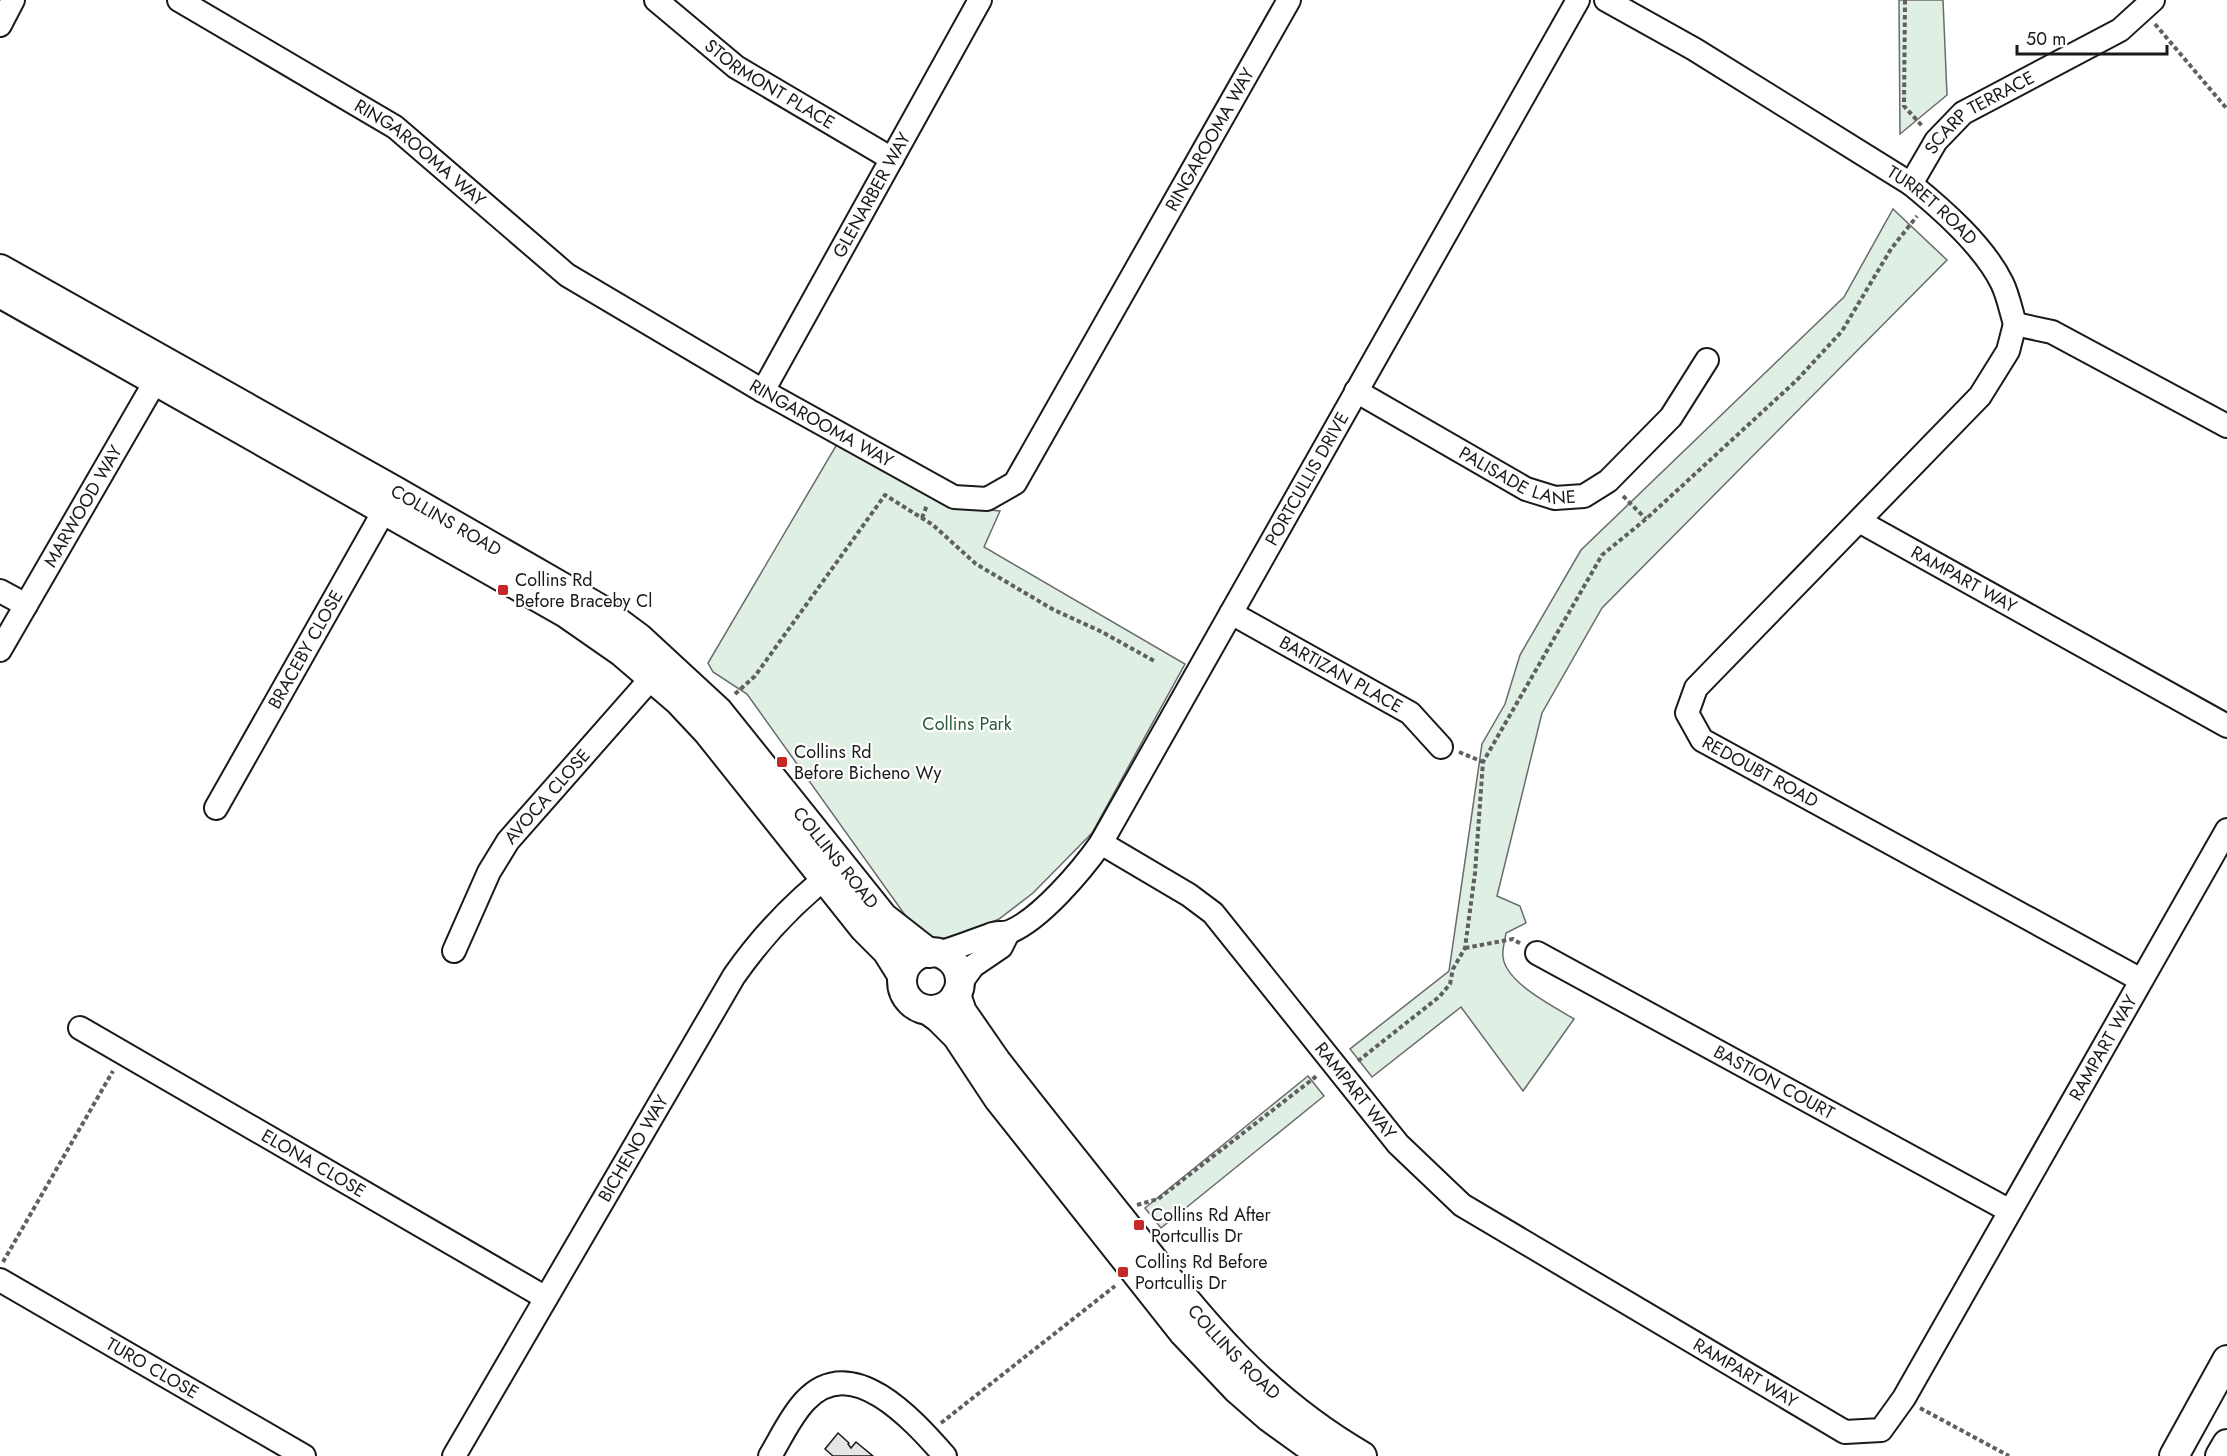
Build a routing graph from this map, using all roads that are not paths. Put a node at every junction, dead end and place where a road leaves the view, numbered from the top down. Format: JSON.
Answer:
{"nodes":[{"id":1,"x":13,"y":0,"type":"edge"},
{"id":2,"x":179,"y":0,"type":"edge"},
{"id":3,"x":656,"y":0,"type":"edge"},
{"id":4,"x":980,"y":0,"type":"edge"},
{"id":5,"x":1289,"y":0,"type":"edge"},
{"id":6,"x":1578,"y":0,"type":"edge"},
{"id":7,"x":1606,"y":0,"type":"edge"},
{"id":8,"x":2148,"y":5,"type":"edge"},
{"id":9,"x":0,"y":25,"type":"edge"},
{"id":10,"x":892,"y":159,"type":"junction"},
{"id":11,"x":1911,"y":184,"type":"junction"},
{"id":12,"x":0,"y":269,"type":"edge"},
{"id":13,"x":0,"y":293,"type":"edge"},
{"id":14,"x":2015,"y":324,"type":"junction"},
{"id":15,"x":1707,"y":360,"type":"dead end"},
{"id":16,"x":161,"y":372,"type":"junction"},
{"id":17,"x":763,"y":391,"type":"junction"},
{"id":18,"x":1356,"y":391,"type":"junction"},
{"id":19,"x":2227,"y":426,"type":"edge"},
{"id":20,"x":390,"y":501,"type":"junction"},
{"id":21,"x":1859,"y":521,"type":"junction"},
{"id":22,"x":0,"y":591,"type":"edge"},
{"id":23,"x":26,"y":605,"type":"junction"},
{"id":24,"x":1232,"y":613,"type":"junction"},
{"id":25,"x":0,"y":650,"type":"edge"},
{"id":26,"x":659,"y":670,"type":"junction"},
{"id":27,"x":2227,"y":726,"type":"edge"},
{"id":28,"x":1441,"y":747,"type":"dead end"},
{"id":29,"x":216,"y":808,"type":"dead end"},
{"id":30,"x":2227,"y":830,"type":"edge"},
{"id":31,"x":1101,"y":843,"type":"junction"},
{"id":32,"x":833,"y":872,"type":"junction"},
{"id":33,"x":1008,"y":933,"type":"junction"},
{"id":34,"x":454,"y":951,"type":"dead end"},
{"id":35,"x":933,"y":953,"type":"junction"},
{"id":36,"x":1537,"y":953,"type":"road end"},
{"id":37,"x":902,"y":975,"type":"junction"},
{"id":38,"x":2141,"y":980,"type":"junction"},
{"id":39,"x":958,"y":990,"type":"junction"},
{"id":40,"x":928,"y":1010,"type":"junction"},
{"id":41,"x":81,"y":1028,"type":"dead end"},
{"id":42,"x":2010,"y":1211,"type":"junction"},
{"id":43,"x":1,"y":1272,"type":"edge"},
{"id":44,"x":546,"y":1298,"type":"junction"},
{"id":45,"x":2227,"y":1360,"type":"edge"},
{"id":46,"x":2227,"y":1444,"type":"edge"},
{"id":47,"x":304,"y":1456,"type":"edge"},
{"id":48,"x":454,"y":1456,"type":"edge"},
{"id":49,"x":770,"y":1456,"type":"edge"},
{"id":50,"x":945,"y":1456,"type":"edge"},
{"id":51,"x":1323,"y":1456,"type":"edge"},
{"id":52,"x":1362,"y":1456,"type":"edge"},
{"id":53,"x":2174,"y":1456,"type":"edge"},
{"id":54,"x":2220,"y":1456,"type":"edge"}],
"edges":[{"from":1,"to":9,"type":"street"},
{"from":2,"to":17,"type":"street","name":"RINGAROOMA WAY"},
{"from":3,"to":10,"type":"street","name":"STORMONT PLACE"},
{"from":4,"to":10,"type":"street","name":"GLENARBER WAY"},
{"from":5,"to":17,"type":"street","name":"RINGAROOMA WAY"},
{"from":6,"to":18,"type":"street","name":"PORTCULLIS DRIVE"},
{"from":7,"to":11,"type":"street","name":"TURRET ROAD"},
{"from":8,"to":11,"type":"street","name":"SCARP TERRACE"},
{"from":10,"to":17,"type":"street","name":"GLENARBER WAY"},
{"from":11,"to":14,"type":"street","name":"TURRET ROAD"},
{"from":12,"to":16,"type":"main road","name":"COLLINS ROAD"},
{"from":13,"to":16,"type":"main road","name":"COLLINS ROAD"},
{"from":14,"to":19,"type":"street"},
{"from":14,"to":21,"type":"street","name":"REDOUBT ROAD"},
{"from":15,"to":18,"type":"street","name":"PALISADE LANE"},
{"from":16,"to":20,"type":"main road","name":"COLLINS ROAD"},
{"from":16,"to":23,"type":"street","name":"MARWOOD WAY"},
{"from":18,"to":24,"type":"street","name":"PORTCULLIS DRIVE"},
{"from":20,"to":26,"type":"main road","name":"COLLINS ROAD"},
{"from":20,"to":29,"type":"street","name":"BRACEBY CLOSE"},
{"from":21,"to":27,"type":"street","name":"RAMPART WAY"},
{"from":21,"to":38,"type":"street","name":"REDOUBT ROAD"},
{"from":22,"to":23,"type":"street"},
{"from":23,"to":25,"type":"street","name":"MARWOOD WAY"},
{"from":24,"to":28,"type":"street","name":"BARTIZAN PLACE"},
{"from":24,"to":31,"type":"street","name":"PORTCULLIS DRIVE"},
{"from":26,"to":32,"type":"main road","name":"COLLINS ROAD"},
{"from":26,"to":34,"type":"street","name":"AVOCA CLOSE"},
{"from":30,"to":38,"type":"street","name":"RAMPART WAY"},
{"from":31,"to":33,"type":"street","name":"PORTCULLIS DRIVE"},
{"from":31,"to":42,"type":"street","name":"RAMPART WAY"},
{"from":32,"to":35,"type":"main road","name":"COLLINS ROAD"},
{"from":32,"to":37,"type":"main road","name":"COLLINS ROAD"},
{"from":32,"to":44,"type":"street","name":"BICHENO WAY"},
{"from":33,"to":35,"type":"street","name":"PORTCULLIS DRIVE"},
{"from":33,"to":39,"type":"street","name":"PORTCULLIS DRIVE"},
{"from":35,"to":37,"type":"main road"},
{"from":35,"to":39,"type":"main road","name":"COLLINS ROAD"},
{"from":36,"to":42,"type":"street","name":"BASTION COURT"},
{"from":37,"to":40,"type":"main road","name":"COLLINS ROAD"},
{"from":38,"to":42,"type":"street","name":"RAMPART WAY"},
{"from":39,"to":40,"type":"main road"},
{"from":39,"to":52,"type":"main road","name":"COLLINS ROAD"},
{"from":40,"to":51,"type":"main road","name":"COLLINS ROAD"},
{"from":41,"to":44,"type":"street","name":"ELONA CLOSE"},
{"from":43,"to":47,"type":"street","name":"TURO CLOSE"},
{"from":44,"to":48,"type":"street","name":"BICHENO WAY"},
{"from":45,"to":53,"type":"main road"},
{"from":46,"to":54,"type":"main road"},
{"from":49,"to":50,"type":"street"}]}
